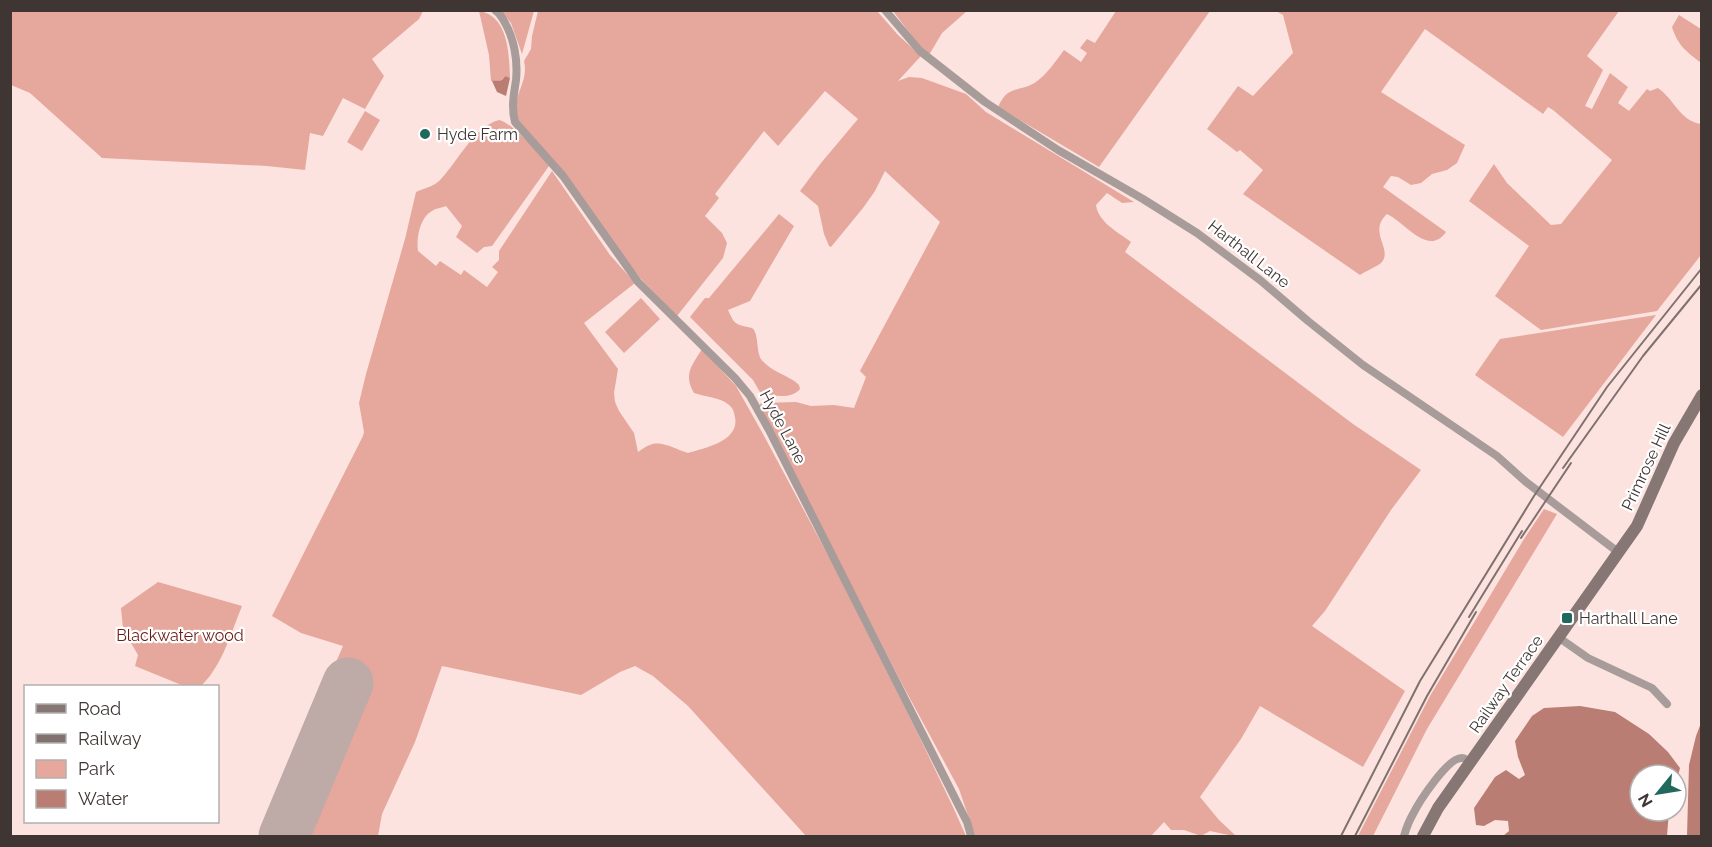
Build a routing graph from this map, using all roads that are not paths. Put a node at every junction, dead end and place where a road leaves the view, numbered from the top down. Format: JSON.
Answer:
{"nodes":[{"id":1,"x":495,"y":10,"type":"edge"},
{"id":2,"x":885,"y":10,"type":"edge"},
{"id":3,"x":1701,"y":395,"type":"edge"},
{"id":4,"x":1618,"y":552,"type":"junction"},
{"id":5,"x":1558,"y":637,"type":"junction"},
{"id":6,"x":1667,"y":704,"type":"dead end"},
{"id":7,"x":1470,"y":762,"type":"junction"},
{"id":8,"x":971,"y":837,"type":"edge"},
{"id":9,"x":1404,"y":837,"type":"edge"},
{"id":10,"x":1423,"y":837,"type":"edge"}],
"edges":[{"from":1,"to":8,"type":"street","name":"Hyde Lane"},
{"from":2,"to":4,"type":"street","name":"Harthall Lane"},
{"from":3,"to":4,"type":"street","name":"Primrose Hill"},
{"from":4,"to":5,"type":"street","name":"Railway Terrace"},
{"from":5,"to":6,"type":"street"},
{"from":5,"to":7,"type":"street","name":"Railway Terrace"},
{"from":7,"to":9,"type":"street"},
{"from":7,"to":10,"type":"street","name":"Railway Terrace"}]}
